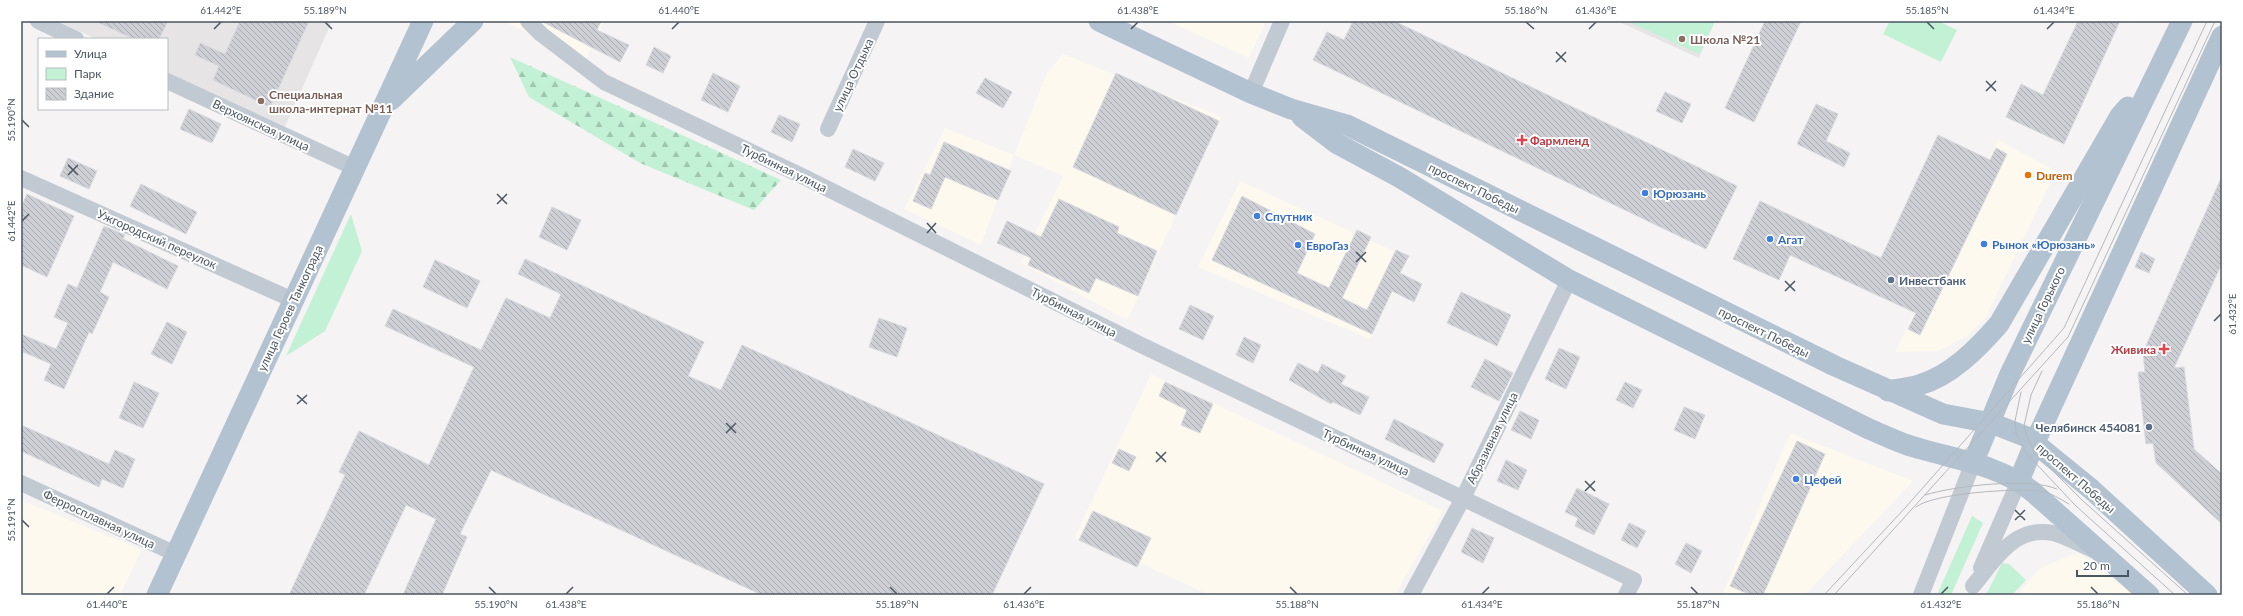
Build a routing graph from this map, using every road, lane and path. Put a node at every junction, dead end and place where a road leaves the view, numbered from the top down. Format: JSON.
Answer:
{"nodes":[{"id":1,"x":38,"y":21,"type":"edge"},
{"id":2,"x":423,"y":21,"type":"edge"},
{"id":3,"x":473,"y":21,"type":"edge"},
{"id":4,"x":528,"y":21,"type":"edge"},
{"id":5,"x":877,"y":21,"type":"edge"},
{"id":6,"x":1098,"y":21,"type":"edge"},
{"id":7,"x":1282,"y":21,"type":"edge"},
{"id":8,"x":2182,"y":21,"type":"edge"},
{"id":9,"x":2222,"y":36,"type":"edge"},
{"id":10,"x":74,"y":38,"type":"edge"},
{"id":11,"x":2154,"y":77,"type":"junction"},
{"id":12,"x":168,"y":81,"type":"edge"},
{"id":13,"x":1251,"y":93,"type":"junction"},
{"id":14,"x":383,"y":107,"type":"junction"},
{"id":15,"x":1291,"y":109,"type":"junction"},
{"id":16,"x":828,"y":129,"type":"dead end"},
{"id":17,"x":355,"y":168,"type":"junction"},
{"id":18,"x":21,"y":178,"type":"edge"},
{"id":19,"x":1570,"y":280,"type":"junction"},
{"id":20,"x":293,"y":300,"type":"junction"},
{"id":21,"x":1888,"y":391,"type":"junction"},
{"id":22,"x":1991,"y":423,"type":"junction"},
{"id":23,"x":2035,"y":442,"type":"junction"},
{"id":24,"x":1973,"y":463,"type":"junction"},
{"id":25,"x":2019,"y":481,"type":"junction"},
{"id":26,"x":21,"y":483,"type":"edge"},
{"id":27,"x":1463,"y":498,"type":"junction"},
{"id":28,"x":2101,"y":553,"type":"junction"},
{"id":29,"x":176,"y":554,"type":"junction"},
{"id":30,"x":1971,"y":591,"type":"edge"},
{"id":31,"x":157,"y":595,"type":"edge"},
{"id":32,"x":1411,"y":595,"type":"edge"},
{"id":33,"x":1626,"y":595,"type":"edge"},
{"id":34,"x":1921,"y":595,"type":"edge"},
{"id":35,"x":2149,"y":595,"type":"edge"},
{"id":36,"x":2207,"y":595,"type":"edge"}],
"edges":[{"from":1,"to":10,"type":"street"},
{"from":2,"to":14,"type":"main road","name":"улица Героев Танкограда"},
{"from":3,"to":14,"type":"main road"},
{"from":4,"to":27,"type":"street","name":"Турбинная улица"},
{"from":5,"to":16,"type":"street","name":"улица Отдыха"},
{"from":6,"to":13,"type":"main road","name":"проспект Победы"},
{"from":7,"to":13,"type":"street"},
{"from":8,"to":11,"type":"main road","name":"улица Горького"},
{"from":9,"to":23,"type":"main road"},
{"from":11,"to":21,"type":"main road"},
{"from":11,"to":22,"type":"main road","name":"улица Горького"},
{"from":12,"to":17,"type":"street","name":"Верхоянская улица"},
{"from":13,"to":15,"type":"main road","name":"проспект Победы"},
{"from":14,"to":17,"type":"main road","name":"улица Героев Танкограда"},
{"from":15,"to":19,"type":"main road","name":"проспект Победы"},
{"from":15,"to":21,"type":"main road","name":"проспект Победы"},
{"from":17,"to":20,"type":"main road","name":"улица Героев Танкограда"},
{"from":18,"to":20,"type":"street","name":"Ужгородский переулок"},
{"from":19,"to":24,"type":"main road","name":"проспект Победы"},
{"from":19,"to":27,"type":"street","name":"Абразивная улица"},
{"from":20,"to":29,"type":"main road","name":"улица Героев Танкограда"},
{"from":21,"to":22,"type":"main road","name":"проспект Победы"},
{"from":22,"to":23,"type":"main road","name":"проспект Победы"},
{"from":22,"to":24,"type":"main road","name":"улица Горького"},
{"from":23,"to":25,"type":"main road"},
{"from":23,"to":36,"type":"main road","name":"проспект Победы"},
{"from":24,"to":25,"type":"main road","name":"проспект Победы"},
{"from":24,"to":34,"type":"street","name":"улица Горького"},
{"from":25,"to":28,"type":"main road","name":"проспект Победы"},
{"from":25,"to":30,"type":"street"},
{"from":26,"to":29,"type":"street","name":"Ферросплавная улица"},
{"from":27,"to":32,"type":"street","name":"Абразивная улица"},
{"from":27,"to":33,"type":"street","name":"Турбинная улица"},
{"from":28,"to":30,"type":"street"},
{"from":28,"to":35,"type":"main road","name":"проспект Победы"},
{"from":29,"to":31,"type":"main road","name":"улица Героев Танкограда"}]}
